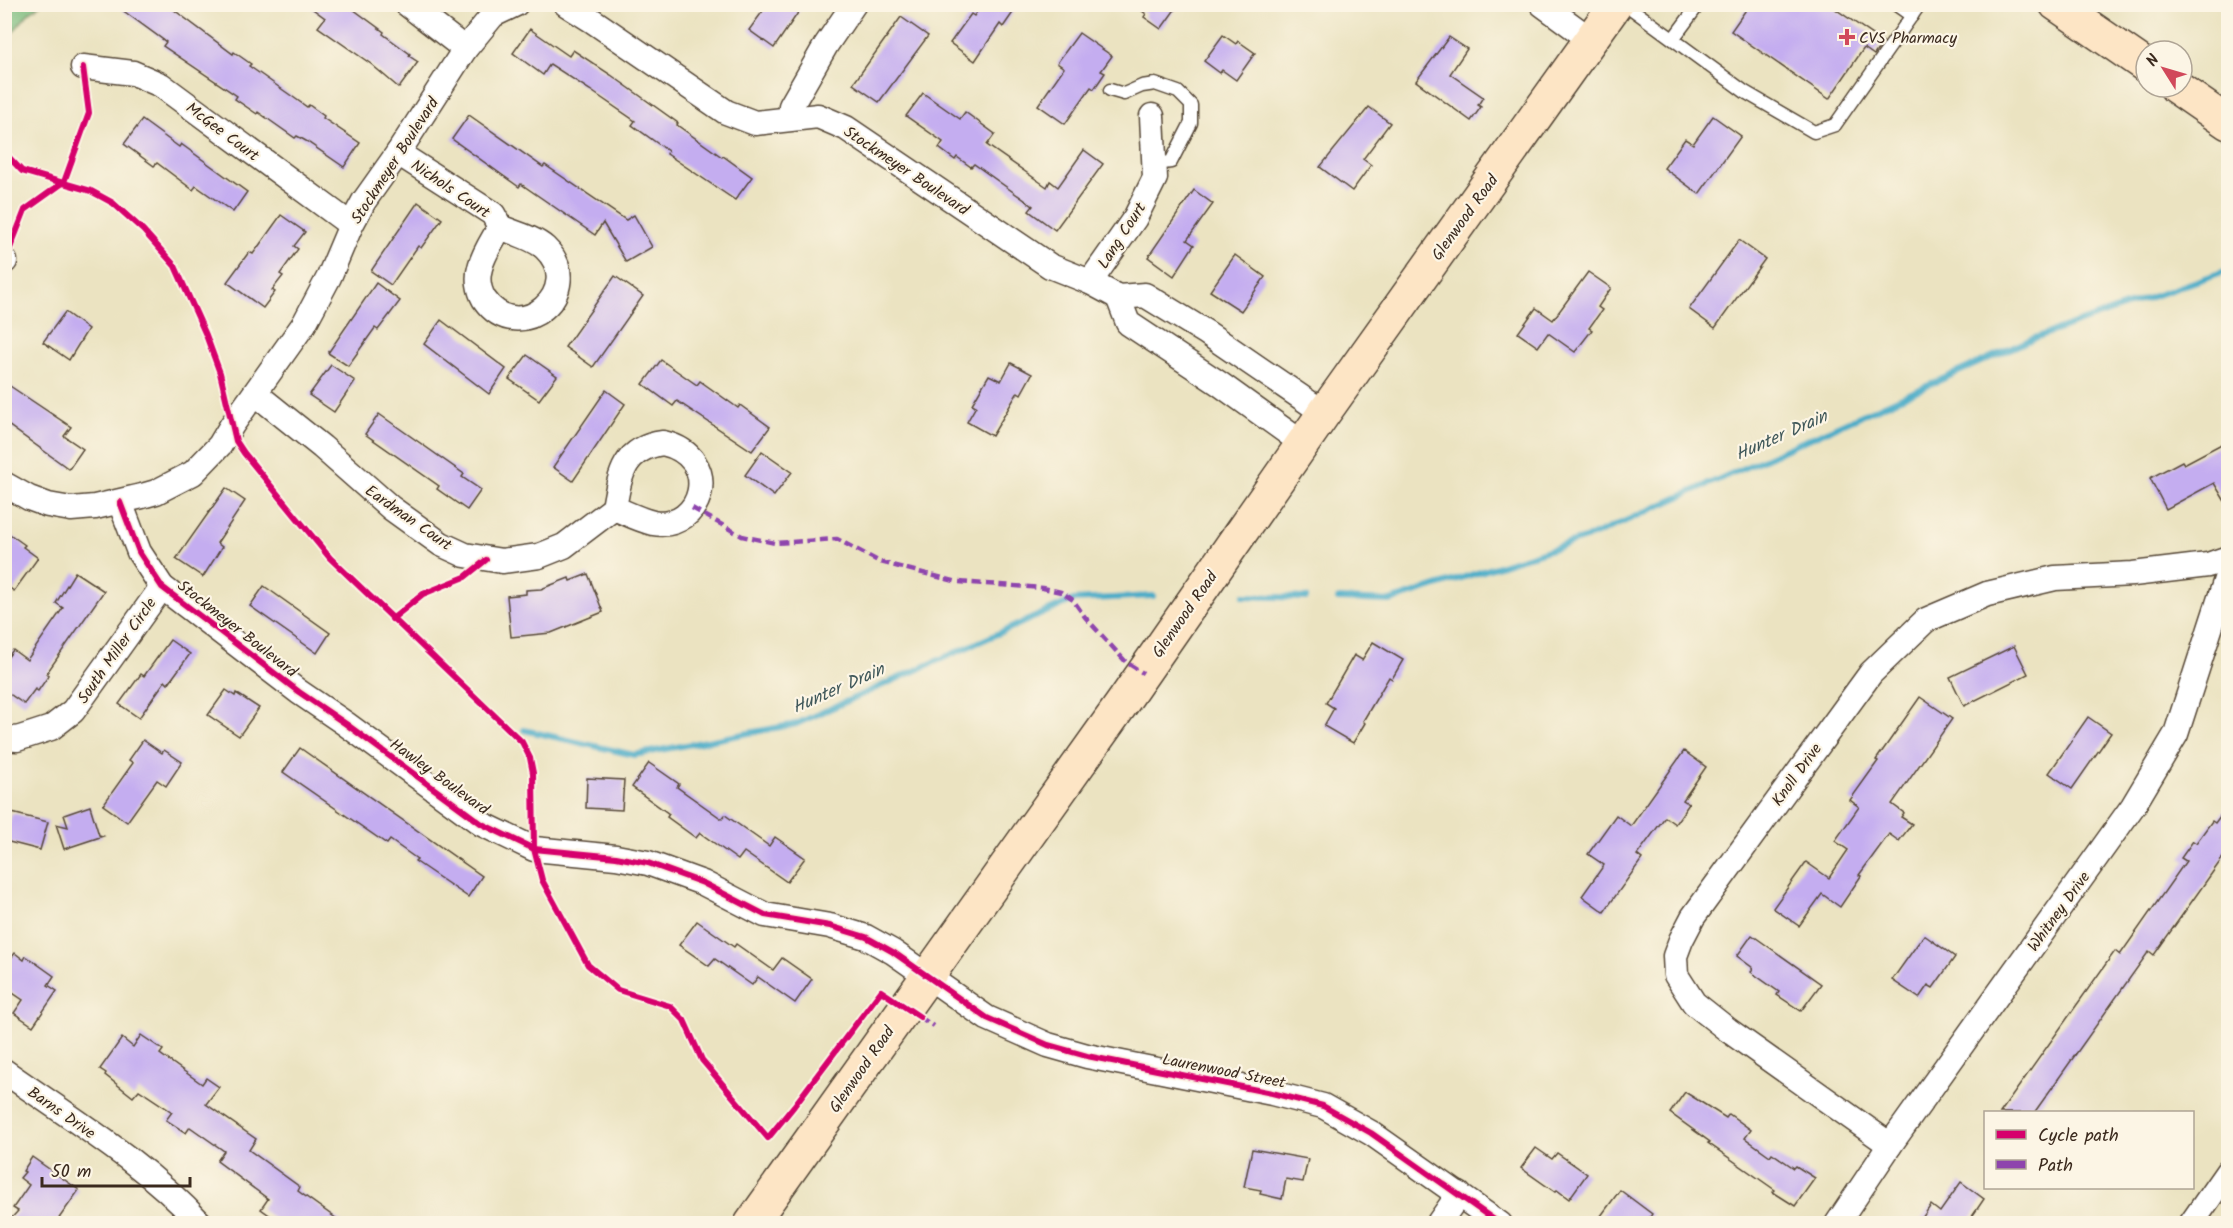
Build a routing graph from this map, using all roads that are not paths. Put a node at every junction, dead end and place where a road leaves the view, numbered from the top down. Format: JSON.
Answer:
{"nodes":[{"id":1,"x":407,"y":4,"type":"edge"},
{"id":2,"x":516,"y":4,"type":"edge"},
{"id":3,"x":566,"y":4,"type":"edge"},
{"id":4,"x":854,"y":4,"type":"edge"},
{"id":5,"x":1542,"y":4,"type":"edge"},
{"id":6,"x":1616,"y":4,"type":"edge"},
{"id":7,"x":1625,"y":4,"type":"edge"},
{"id":8,"x":1699,"y":4,"type":"edge"},
{"id":9,"x":1895,"y":4,"type":"edge"},
{"id":10,"x":1920,"y":4,"type":"edge"},
{"id":11,"x":2056,"y":4,"type":"edge"},
{"id":12,"x":1912,"y":16,"type":"junction"},
{"id":13,"x":1673,"y":39,"type":"junction"},
{"id":14,"x":1591,"y":40,"type":"junction"},
{"id":15,"x":465,"y":49,"type":"junction"},
{"id":16,"x":2134,"y":58,"type":"edge"},
{"id":17,"x":83,"y":67,"type":"dead end"},
{"id":18,"x":1110,"y":90,"type":"dead end"},
{"id":19,"x":2194,"y":99,"type":"edge"},
{"id":20,"x":1152,"y":116,"type":"dead end"},
{"id":21,"x":791,"y":118,"type":"junction"},
{"id":22,"x":2229,"y":123,"type":"edge"},
{"id":23,"x":398,"y":153,"type":"junction"},
{"id":24,"x":1155,"y":164,"type":"junction"},
{"id":25,"x":351,"y":225,"type":"junction"},
{"id":26,"x":500,"y":227,"type":"dead end"},
{"id":27,"x":1090,"y":282,"type":"junction"},
{"id":28,"x":1118,"y":297,"type":"junction"},
{"id":29,"x":1217,"y":340,"type":"junction"},
{"id":30,"x":1198,"y":370,"type":"junction"},
{"id":31,"x":256,"y":394,"type":"junction"},
{"id":32,"x":1324,"y":413,"type":"junction"},
{"id":33,"x":1302,"y":443,"type":"junction"},
{"id":34,"x":4,"y":484,"type":"edge"},
{"id":35,"x":120,"y":502,"type":"junction"},
{"id":36,"x":614,"y":508,"type":"dead end"},
{"id":37,"x":2229,"y":558,"type":"edge"},
{"id":38,"x":2229,"y":573,"type":"edge"},
{"id":39,"x":162,"y":587,"type":"junction"},
{"id":40,"x":346,"y":724,"type":"joint"},
{"id":41,"x":4,"y":738,"type":"edge"},
{"id":42,"x":926,"y":976,"type":"junction"},
{"id":43,"x":4,"y":1071,"type":"edge"},
{"id":44,"x":1890,"y":1145,"type":"junction"},
{"id":45,"x":2229,"y":1171,"type":"edge"},
{"id":46,"x":1459,"y":1194,"type":"junction"},
{"id":47,"x":201,"y":1224,"type":"edge"},
{"id":48,"x":751,"y":1224,"type":"edge"},
{"id":49,"x":1438,"y":1224,"type":"edge"},
{"id":50,"x":1500,"y":1224,"type":"edge"},
{"id":51,"x":1837,"y":1224,"type":"edge"},
{"id":52,"x":2191,"y":1224,"type":"edge"}],
"edges":[{"from":1,"to":15,"type":"street"},
{"from":2,"to":15,"type":"street","name":"Stockmeyer Boulevard"},
{"from":3,"to":21,"type":"street","name":"Stockmeyer Boulevard"},
{"from":4,"to":21,"type":"street"},
{"from":5,"to":14,"type":"street"},
{"from":6,"to":14,"type":"street","name":"Glenwood Road"},
{"from":7,"to":13,"type":"lane"},
{"from":8,"to":13,"type":"lane"},
{"from":9,"to":12,"type":"lane"},
{"from":10,"to":12,"type":"lane"},
{"from":11,"to":16,"type":"street"},
{"from":12,"to":13,"type":"lane"},
{"from":14,"to":32,"type":"street","name":"Glenwood Road"},
{"from":15,"to":23,"type":"street","name":"Stockmeyer Boulevard"},
{"from":17,"to":25,"type":"street","name":"McGee Court"},
{"from":18,"to":24,"type":"lane"},
{"from":19,"to":22,"type":"street"},
{"from":20,"to":24,"type":"street","name":"Lang Court"},
{"from":21,"to":27,"type":"street","name":"Stockmeyer Boulevard"},
{"from":23,"to":25,"type":"street","name":"Stockmeyer Boulevard"},
{"from":23,"to":26,"type":"street","name":"Nichols Court"},
{"from":24,"to":27,"type":"street","name":"Lang Court"},
{"from":25,"to":31,"type":"street","name":"Stockmeyer Boulevard"},
{"from":27,"to":28,"type":"street","name":"Stockmeyer Boulevard"},
{"from":28,"to":29,"type":"street","name":"Stockmeyer Boulevard"},
{"from":28,"to":30,"type":"street"},
{"from":29,"to":30,"type":"street"},
{"from":29,"to":32,"type":"street","name":"Stockmeyer Boulevard"},
{"from":30,"to":33,"type":"street"},
{"from":31,"to":35,"type":"street","name":"Stockmeyer Boulevard"},
{"from":31,"to":36,"type":"street","name":"Eardman Court"},
{"from":32,"to":33,"type":"street","name":"Glenwood Road"},
{"from":33,"to":42,"type":"street","name":"Glenwood Road"},
{"from":34,"to":35,"type":"street","name":"Stockmeyer Boulevard"},
{"from":35,"to":39,"type":"street","name":"Stockmeyer Boulevard"},
{"from":37,"to":44,"type":"street","name":"Knoll Drive"},
{"from":38,"to":44,"type":"street","name":"Whitney Drive"},
{"from":39,"to":40,"type":"street","name":"Stockmeyer Boulevard"},
{"from":39,"to":41,"type":"street","name":"South Miller Circle"},
{"from":40,"to":42,"type":"street","name":"Hawley Boulevard"},
{"from":42,"to":46,"type":"street","name":"Laurenwood Street"},
{"from":42,"to":48,"type":"street","name":"Glenwood Road"},
{"from":43,"to":47,"type":"street","name":"Barns Drive"},
{"from":44,"to":51,"type":"street","name":"Whitney Drive"},
{"from":45,"to":52,"type":"street"},
{"from":46,"to":49,"type":"street"},
{"from":46,"to":50,"type":"street","name":"Laurenwood Street"}]}
